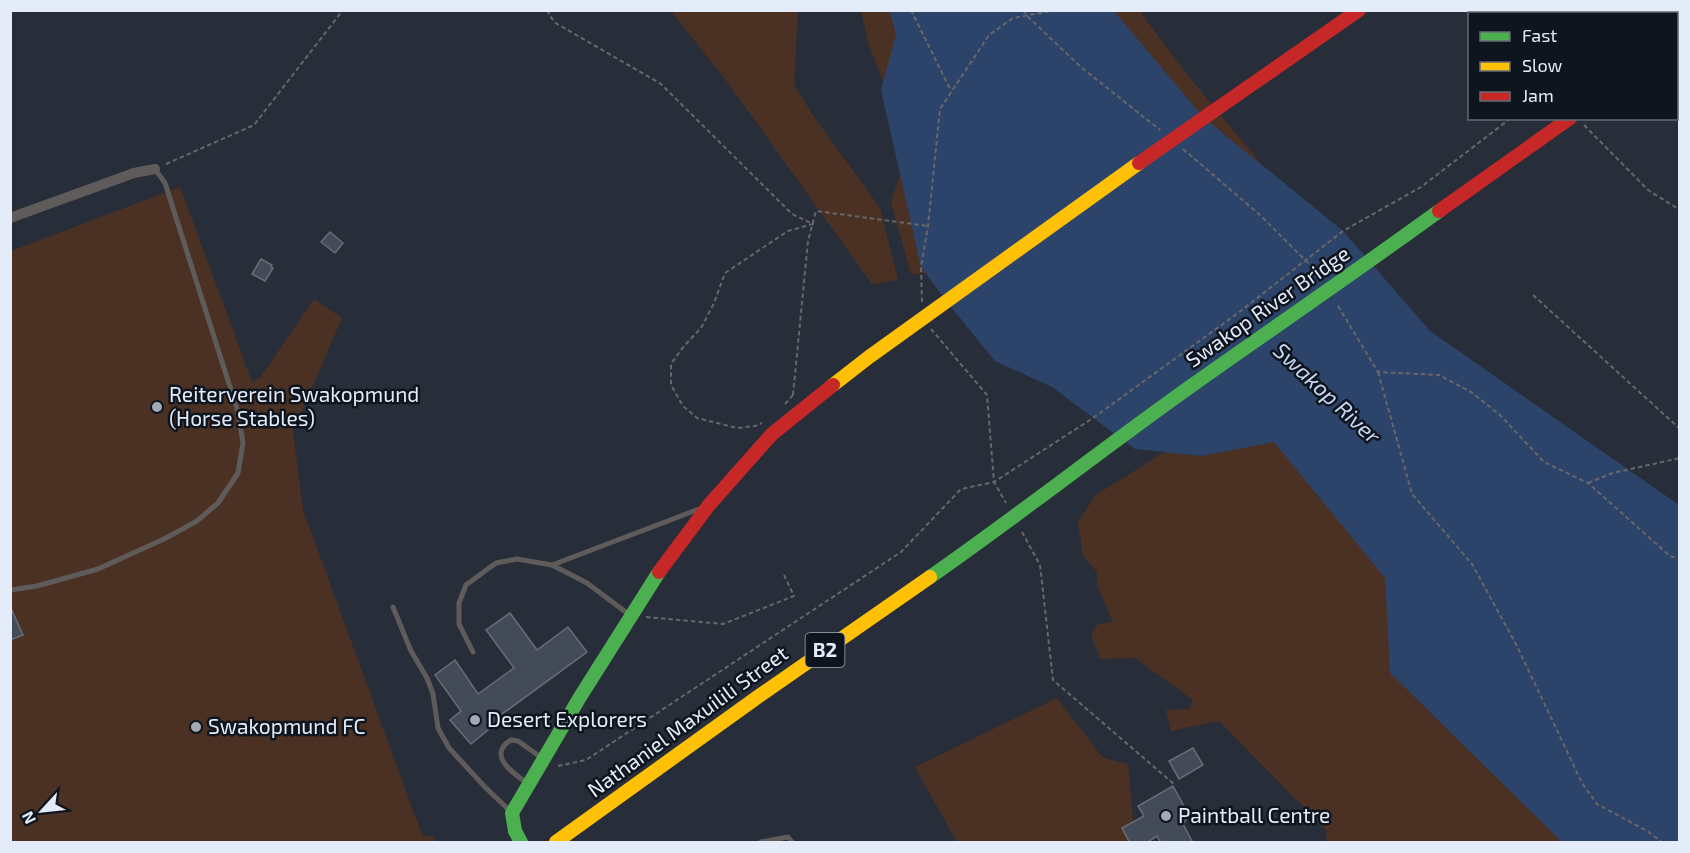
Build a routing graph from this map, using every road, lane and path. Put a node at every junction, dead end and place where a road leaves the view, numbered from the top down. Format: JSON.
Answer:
{"nodes":[{"id":1,"x":343,"y":10,"type":"edge"},
{"id":2,"x":548,"y":10,"type":"edge"},
{"id":3,"x":911,"y":10,"type":"edge"},
{"id":4,"x":1057,"y":10,"type":"edge"},
{"id":5,"x":1359,"y":10,"type":"edge"},
{"id":6,"x":951,"y":91,"type":"junction"},
{"id":7,"x":1508,"y":120,"type":"edge"},
{"id":8,"x":1567,"y":120,"type":"edge"},
{"id":9,"x":1580,"y":120,"type":"edge"},
{"id":10,"x":155,"y":169,"type":"junction"},
{"id":11,"x":1680,"y":210,"type":"edge"},
{"id":12,"x":10,"y":218,"type":"edge"},
{"id":13,"x":813,"y":224,"type":"junction"},
{"id":14,"x":928,"y":226,"type":"junction"},
{"id":15,"x":1533,"y":295,"type":"dead end"},
{"id":16,"x":923,"y":319,"type":"junction"},
{"id":17,"x":1378,"y":372,"type":"dead end"},
{"id":18,"x":794,"y":394,"type":"junction"},
{"id":19,"x":780,"y":409,"type":"dead end"},
{"id":20,"x":791,"y":419,"type":"junction"},
{"id":21,"x":764,"y":422,"type":"dead end"},
{"id":22,"x":1680,"y":429,"type":"edge"},
{"id":23,"x":1680,"y":458,"type":"edge"},
{"id":24,"x":994,"y":482,"type":"junction"},
{"id":25,"x":1588,"y":483,"type":"dead end"},
{"id":26,"x":1005,"y":502,"type":"dead end"},
{"id":27,"x":709,"y":505,"type":"junction"},
{"id":28,"x":1017,"y":523,"type":"dead end"},
{"id":29,"x":993,"y":533,"type":"joint"},
{"id":30,"x":552,"y":565,"type":"junction"},
{"id":31,"x":784,"y":575,"type":"dead end"},
{"id":32,"x":10,"y":590,"type":"edge"},
{"id":33,"x":393,"y":607,"type":"dead end"},
{"id":34,"x":631,"y":616,"type":"junction"},
{"id":35,"x":473,"y":652,"type":"dead end"},
{"id":36,"x":541,"y":764,"type":"junction"},
{"id":37,"x":529,"y":784,"type":"junction"},
{"id":38,"x":1175,"y":785,"type":"dead end"},
{"id":39,"x":512,"y":813,"type":"junction"},
{"id":40,"x":521,"y":843,"type":"edge"},
{"id":41,"x":556,"y":843,"type":"edge"},
{"id":42,"x":761,"y":843,"type":"edge"},
{"id":43,"x":792,"y":843,"type":"edge"},
{"id":44,"x":1662,"y":843,"type":"edge"}],
"edges":[{"from":1,"to":10,"type":"path"},
{"from":2,"to":13,"type":"path"},
{"from":3,"to":6,"type":"path"},
{"from":4,"to":6,"type":"path"},
{"from":5,"to":16,"type":"main road"},
{"from":6,"to":14,"type":"path"},
{"from":7,"to":24,"type":"path"},
{"from":8,"to":29,"type":"main road","name":"Swakop River Bridge","number":"B2"},
{"from":9,"to":11,"type":"path"},
{"from":10,"to":12,"type":"street"},
{"from":10,"to":32,"type":"lane"},
{"from":13,"to":14,"type":"path"},
{"from":13,"to":18,"type":"path"},
{"from":13,"to":21,"type":"path"},
{"from":14,"to":16,"type":"path"},
{"from":15,"to":22,"type":"path"},
{"from":16,"to":20,"type":"main road"},
{"from":16,"to":24,"type":"path"},
{"from":17,"to":44,"type":"path"},
{"from":18,"to":19,"type":"path"},
{"from":18,"to":20,"type":"path"},
{"from":20,"to":27,"type":"main road"},
{"from":23,"to":25,"type":"path"},
{"from":24,"to":26,"type":"path"},
{"from":24,"to":36,"type":"path"},
{"from":27,"to":30,"type":"lane"},
{"from":27,"to":34,"type":"main road"},
{"from":28,"to":38,"type":"path"},
{"from":29,"to":41,"type":"main road","name":"Nathaniel Maxuilili Street","number":"B2"},
{"from":30,"to":34,"type":"lane"},
{"from":30,"to":35,"type":"lane"},
{"from":31,"to":34,"type":"path"},
{"from":33,"to":39,"type":"lane"},
{"from":34,"to":36,"type":"main road"},
{"from":36,"to":37,"type":"main road"},
{"from":36,"to":37,"type":"lane"},
{"from":37,"to":39,"type":"main road"},
{"from":39,"to":40,"type":"main road"},
{"from":42,"to":43,"type":"lane"}]}
